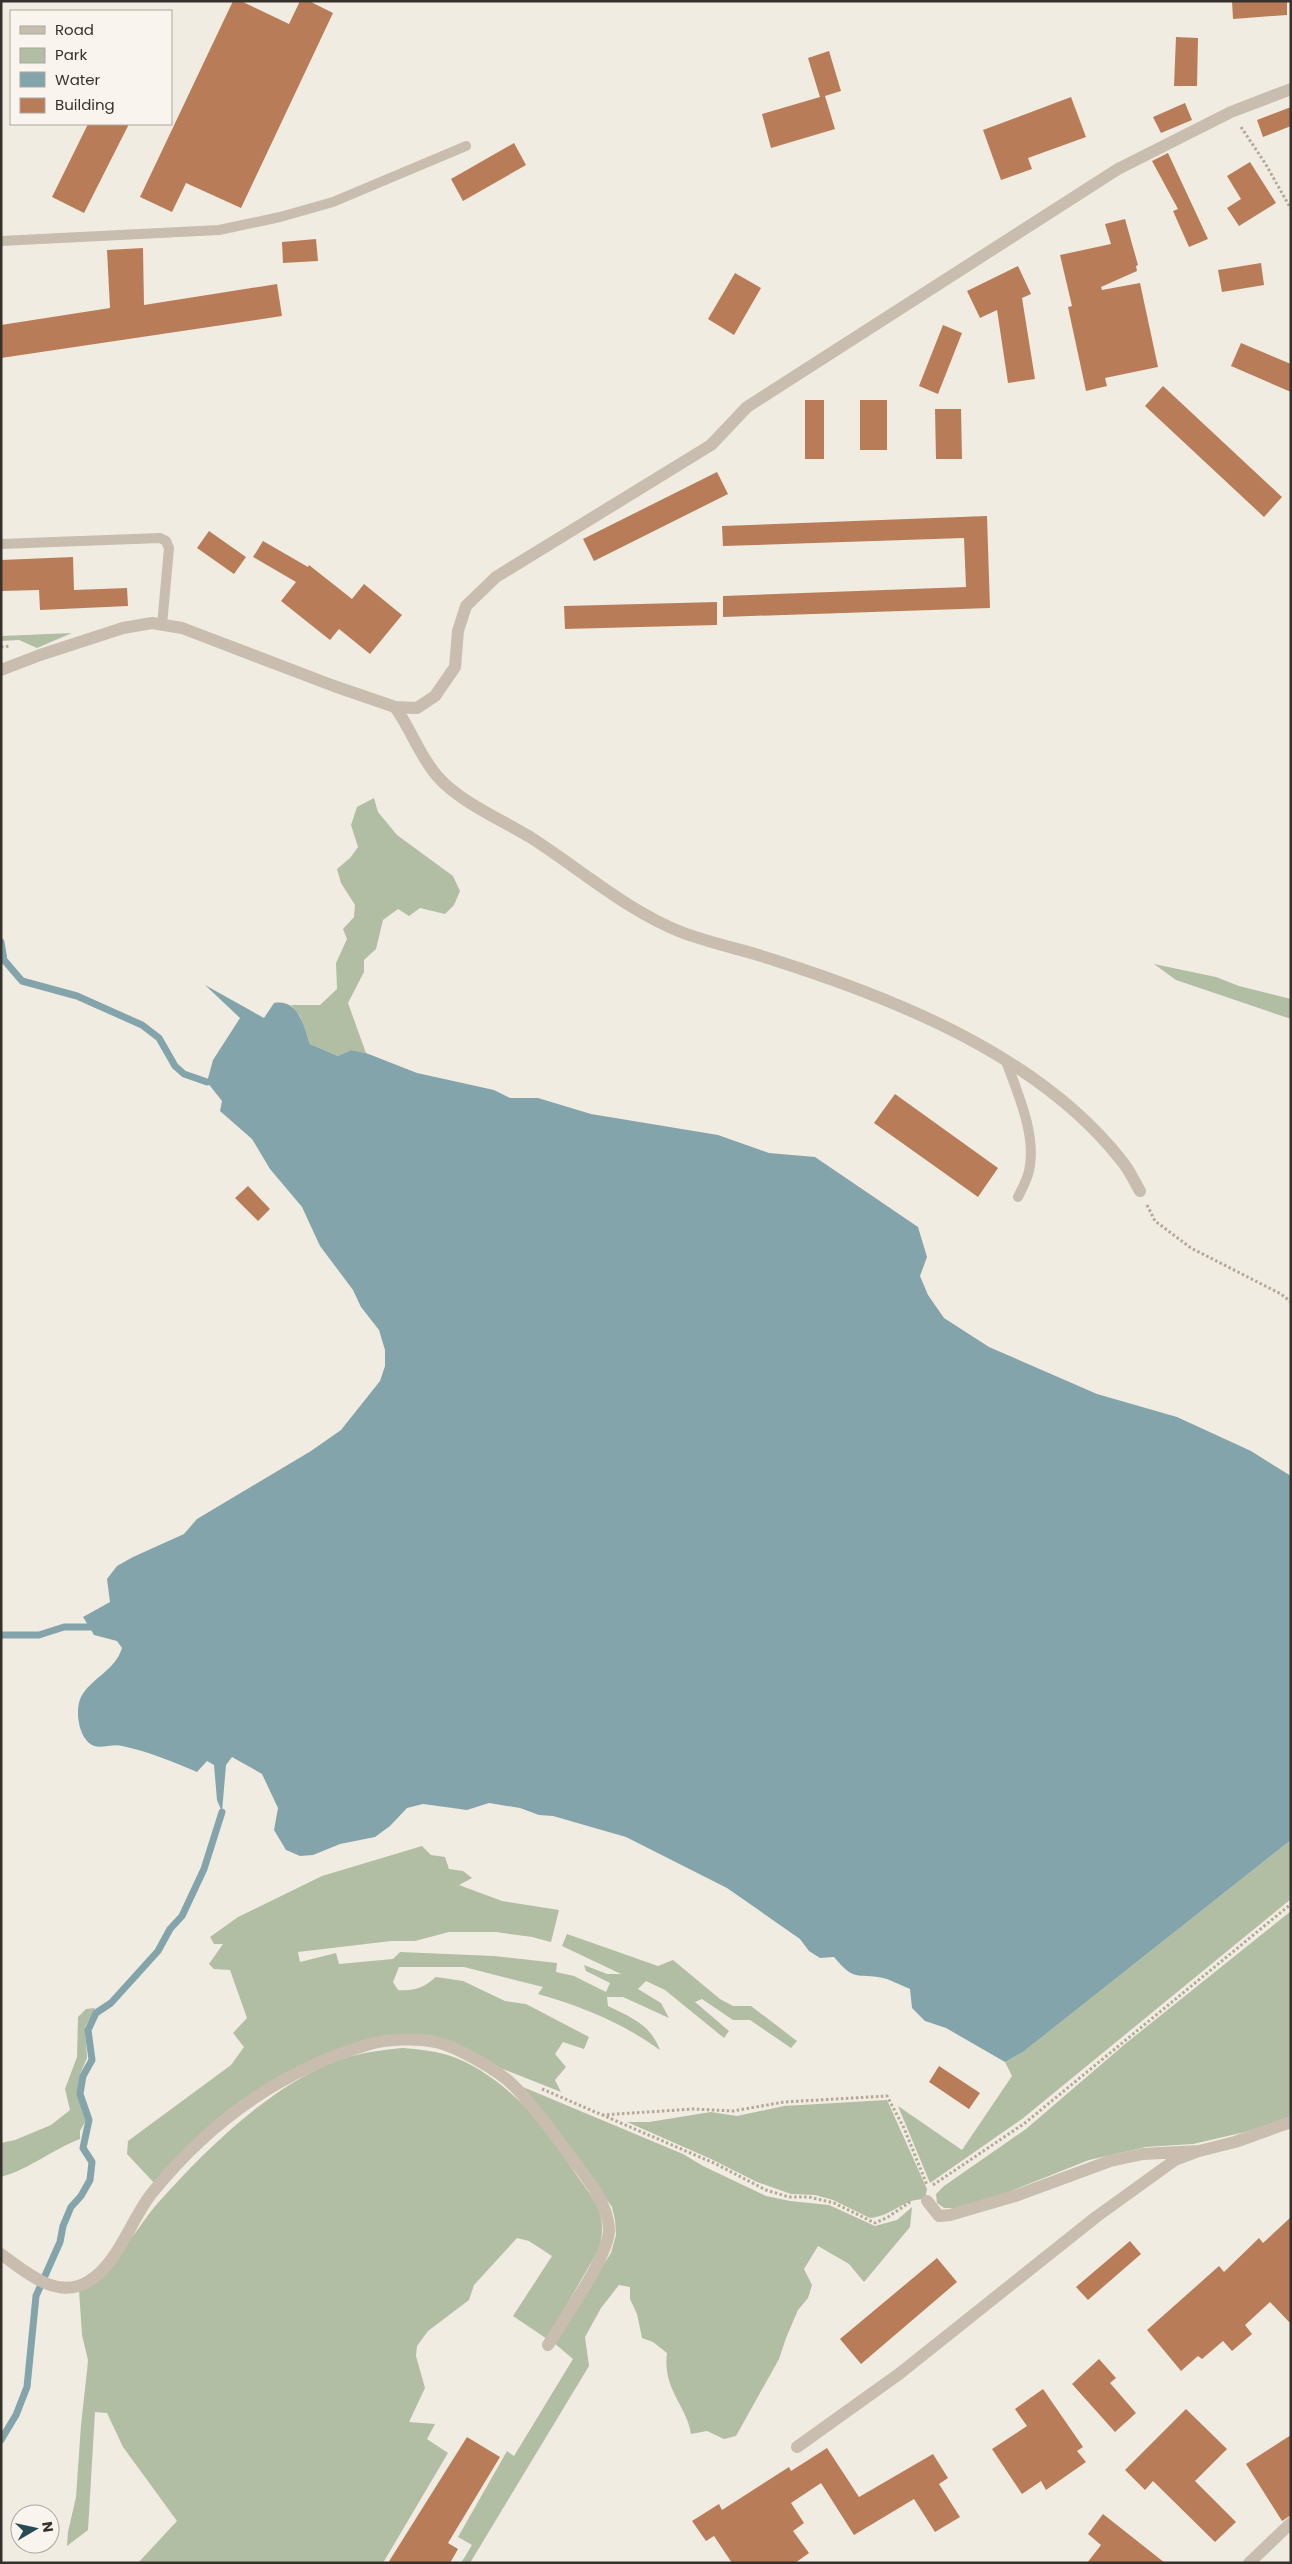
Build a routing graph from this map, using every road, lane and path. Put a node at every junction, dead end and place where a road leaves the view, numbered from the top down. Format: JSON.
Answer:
{"nodes":[{"id":1,"x":1291,"y":89,"type":"edge"},
{"id":2,"x":1231,"y":112,"type":"junction"},
{"id":3,"x":466,"y":146,"type":"dead end"},
{"id":4,"x":1291,"y":209,"type":"edge"},
{"id":5,"x":1,"y":241,"type":"edge"},
{"id":6,"x":1,"y":544,"type":"edge"},
{"id":7,"x":162,"y":625,"type":"junction"},
{"id":8,"x":1,"y":670,"type":"edge"},
{"id":9,"x":395,"y":707,"type":"junction"},
{"id":10,"x":1006,"y":1061,"type":"junction"},
{"id":11,"x":1140,"y":1191,"type":"joint"},
{"id":12,"x":1018,"y":1196,"type":"dead end"},
{"id":13,"x":1291,"y":1302,"type":"edge"},
{"id":14,"x":1291,"y":1904,"type":"edge"},
{"id":15,"x":534,"y":2086,"type":"dead end"},
{"id":16,"x":602,"y":2115,"type":"junction"},
{"id":17,"x":1291,"y":2122,"type":"edge"},
{"id":18,"x":1199,"y":2151,"type":"junction"},
{"id":19,"x":928,"y":2201,"type":"joint"},
{"id":20,"x":1,"y":2254,"type":"edge"},
{"id":21,"x":548,"y":2345,"type":"dead end"},
{"id":22,"x":797,"y":2448,"type":"dead end"},
{"id":23,"x":1291,"y":2523,"type":"edge"},
{"id":24,"x":1249,"y":2563,"type":"edge"}],
"edges":[{"from":1,"to":2,"type":"street"},
{"from":2,"to":4,"type":"path"},
{"from":2,"to":9,"type":"street"},
{"from":3,"to":5,"type":"lane"},
{"from":6,"to":7,"type":"lane"},
{"from":7,"to":8,"type":"street"},
{"from":7,"to":9,"type":"street"},
{"from":9,"to":10,"type":"street"},
{"from":10,"to":11,"type":"street"},
{"from":10,"to":12,"type":"lane"},
{"from":11,"to":13,"type":"path"},
{"from":14,"to":16,"type":"path"},
{"from":15,"to":16,"type":"path"},
{"from":16,"to":19,"type":"path"},
{"from":17,"to":18,"type":"street"},
{"from":18,"to":19,"type":"street"},
{"from":18,"to":22,"type":"street"},
{"from":20,"to":21,"type":"street"},
{"from":23,"to":24,"type":"street"}]}
